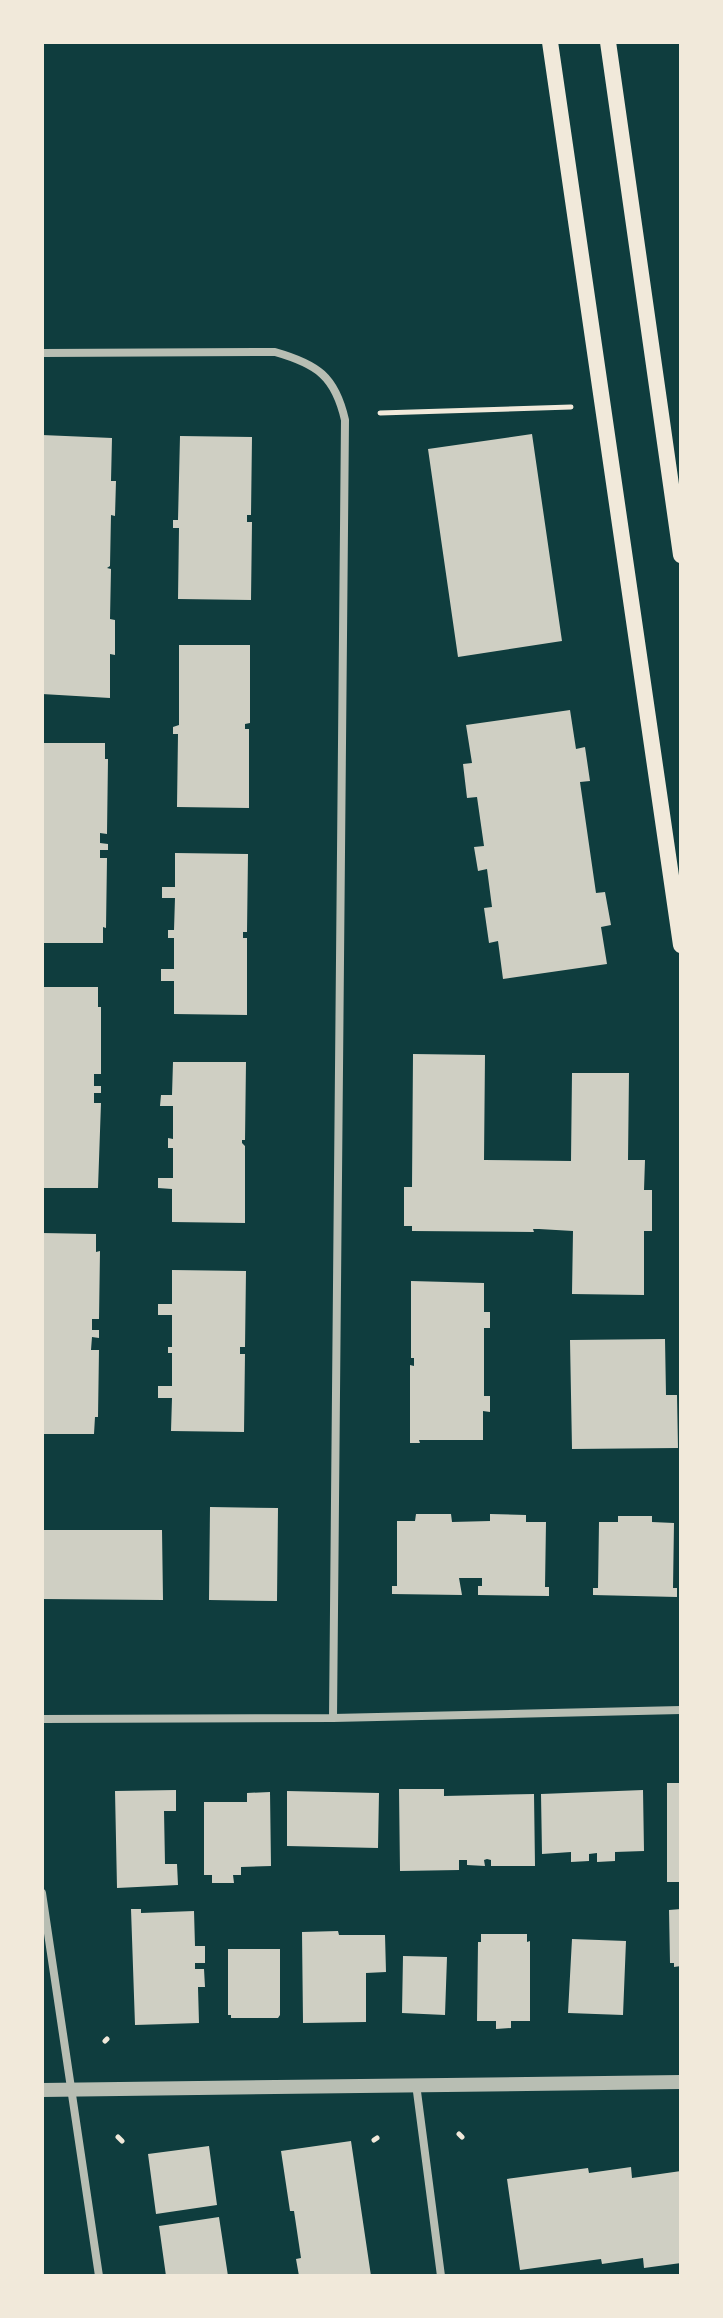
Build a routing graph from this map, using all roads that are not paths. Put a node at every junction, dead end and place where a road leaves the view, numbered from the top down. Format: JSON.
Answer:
{"nodes":[{"id":1,"x":550,"y":42,"type":"edge"},
{"id":2,"x":609,"y":42,"type":"edge"},
{"id":3,"x":42,"y":353,"type":"edge"},
{"id":4,"x":681,"y":555,"type":"edge"},
{"id":5,"x":681,"y":945,"type":"edge"},
{"id":6,"x":681,"y":1710,"type":"edge"},
{"id":7,"x":333,"y":1718,"type":"junction"},
{"id":8,"x":42,"y":1719,"type":"edge"},
{"id":9,"x":42,"y":1893,"type":"edge"},
{"id":10,"x":681,"y":2082,"type":"edge"},
{"id":11,"x":416,"y":2084,"type":"junction"},
{"id":12,"x":42,"y":2090,"type":"edge"},
{"id":13,"x":71,"y":2090,"type":"junction"},
{"id":14,"x":99,"y":2276,"type":"edge"},
{"id":15,"x":441,"y":2276,"type":"edge"}],
"edges":[{"from":1,"to":5,"type":"main road"},
{"from":2,"to":4,"type":"main road"},
{"from":3,"to":7,"type":"street"},
{"from":6,"to":7,"type":"street"},
{"from":7,"to":8,"type":"street"},
{"from":9,"to":13,"type":"street"},
{"from":10,"to":11,"type":"street"},
{"from":11,"to":13,"type":"street"},
{"from":11,"to":15,"type":"street"},
{"from":12,"to":13,"type":"street"},
{"from":13,"to":14,"type":"street"}]}
